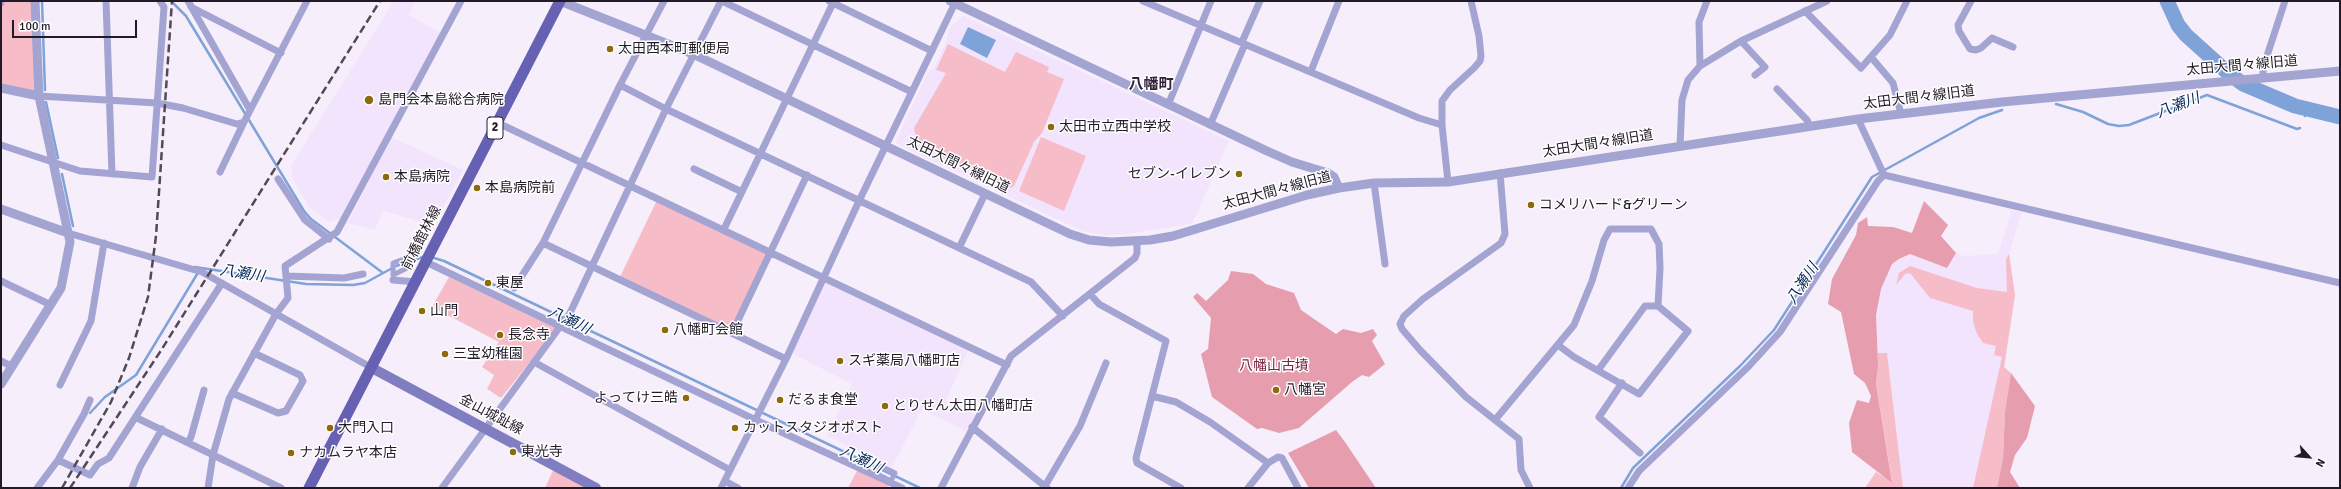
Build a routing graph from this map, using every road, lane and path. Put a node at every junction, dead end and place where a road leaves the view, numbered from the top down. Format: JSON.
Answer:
{"nodes":[{"id":1,"x":35,"y":1,"type":"edge"},
{"id":2,"x":106,"y":1,"type":"edge"},
{"id":3,"x":160,"y":1,"type":"edge"},
{"id":4,"x":308,"y":1,"type":"edge"},
{"id":5,"x":461,"y":1,"type":"edge"},
{"id":6,"x":560,"y":1,"type":"edge"},
{"id":7,"x":664,"y":1,"type":"edge"},
{"id":8,"x":721,"y":1,"type":"edge"},
{"id":9,"x":1143,"y":1,"type":"edge"},
{"id":10,"x":1211,"y":1,"type":"edge"},
{"id":11,"x":1260,"y":1,"type":"edge"},
{"id":12,"x":1339,"y":1,"type":"edge"},
{"id":13,"x":1470,"y":1,"type":"edge"},
{"id":14,"x":1707,"y":1,"type":"edge"},
{"id":15,"x":1827,"y":1,"type":"edge"},
{"id":16,"x":1907,"y":1,"type":"edge"},
{"id":17,"x":1972,"y":1,"type":"edge"},
{"id":18,"x":2285,"y":1,"type":"edge"},
{"id":19,"x":832,"y":2,"type":"edge"},
{"id":20,"x":953,"y":2,"type":"edge"},
{"id":21,"x":189,"y":4,"type":"edge"},
{"id":22,"x":1805,"y":11,"type":"junction"},
{"id":23,"x":1201,"y":25,"type":"junction"},
{"id":24,"x":646,"y":36,"type":"junction"},
{"id":25,"x":1741,"y":41,"type":"junction"},
{"id":26,"x":1244,"y":43,"type":"junction"},
{"id":27,"x":813,"y":44,"type":"junction"},
{"id":28,"x":2013,"y":47,"type":"dead end"},
{"id":29,"x":932,"y":51,"type":"junction"},
{"id":30,"x":281,"y":53,"type":"junction"},
{"id":31,"x":693,"y":54,"type":"junction"},
{"id":32,"x":1871,"y":57,"type":"junction"},
{"id":33,"x":1700,"y":66,"type":"junction"},
{"id":34,"x":1310,"y":71,"type":"junction"},
{"id":35,"x":2340,"y":71,"type":"edge"},
{"id":36,"x":1755,"y":75,"type":"dead end"},
{"id":37,"x":2259,"y":78,"type":"junction"},
{"id":38,"x":620,"y":85,"type":"junction"},
{"id":39,"x":1,"y":88,"type":"edge"},
{"id":40,"x":1777,"y":90,"type":"dead end"},
{"id":41,"x":912,"y":92,"type":"junction"},
{"id":42,"x":39,"y":96,"type":"junction"},
{"id":43,"x":787,"y":98,"type":"junction"},
{"id":44,"x":110,"y":100,"type":"junction"},
{"id":45,"x":157,"y":103,"type":"junction"},
{"id":46,"x":1168,"y":105,"type":"junction"},
{"id":47,"x":666,"y":109,"type":"junction"},
{"id":48,"x":250,"y":111,"type":"junction"},
{"id":49,"x":1901,"y":114,"type":"junction"},
{"id":50,"x":1858,"y":119,"type":"junction"},
{"id":51,"x":244,"y":121,"type":"junction"},
{"id":52,"x":498,"y":123,"type":"junction"},
{"id":53,"x":1210,"y":125,"type":"junction"},
{"id":54,"x":1442,"y":125,"type":"junction"},
{"id":55,"x":1810,"y":126,"type":"junction"},
{"id":56,"x":1,"y":145,"type":"edge"},
{"id":57,"x":886,"y":146,"type":"junction"},
{"id":58,"x":1680,"y":146,"type":"junction"},
{"id":59,"x":761,"y":153,"type":"junction"},
{"id":60,"x":53,"y":162,"type":"junction"},
{"id":61,"x":582,"y":162,"type":"junction"},
{"id":62,"x":694,"y":169,"type":"dead end"},
{"id":63,"x":220,"y":172,"type":"dead end"},
{"id":64,"x":112,"y":174,"type":"junction"},
{"id":65,"x":1500,"y":174,"type":"junction"},
{"id":66,"x":807,"y":175,"type":"junction"},
{"id":67,"x":1884,"y":175,"type":"junction"},
{"id":68,"x":278,"y":179,"type":"dead end"},
{"id":69,"x":1448,"y":182,"type":"junction"},
{"id":70,"x":1374,"y":183,"type":"junction"},
{"id":71,"x":632,"y":185,"type":"junction"},
{"id":72,"x":1339,"y":188,"type":"junction"},
{"id":73,"x":742,"y":192,"type":"junction"},
{"id":74,"x":985,"y":194,"type":"junction"},
{"id":75,"x":859,"y":201,"type":"junction"},
{"id":76,"x":1,"y":209,"type":"edge"},
{"id":77,"x":724,"y":229,"type":"junction"},
{"id":78,"x":68,"y":234,"type":"junction"},
{"id":79,"x":329,"y":239,"type":"junction"},
{"id":80,"x":1138,"y":241,"type":"junction"},
{"id":81,"x":543,"y":243,"type":"junction"},
{"id":82,"x":104,"y":244,"type":"junction"},
{"id":83,"x":959,"y":248,"type":"junction"},
{"id":84,"x":771,"y":251,"type":"junction"},
{"id":85,"x":415,"y":255,"type":"joint"},
{"id":86,"x":428,"y":259,"type":"junction"},
{"id":87,"x":1385,"y":264,"type":"dead end"},
{"id":88,"x":593,"y":267,"type":"junction"},
{"id":89,"x":363,"y":274,"type":"dead end"},
{"id":90,"x":286,"y":276,"type":"junction"},
{"id":91,"x":823,"y":276,"type":"junction"},
{"id":92,"x":393,"y":280,"type":"dead end"},
{"id":93,"x":1,"y":281,"type":"edge"},
{"id":94,"x":416,"y":282,"type":"junction"},
{"id":95,"x":222,"y":283,"type":"junction"},
{"id":96,"x":2340,"y":283,"type":"edge"},
{"id":97,"x":514,"y":288,"type":"dead end"},
{"id":98,"x":1090,"y":294,"type":"junction"},
{"id":99,"x":51,"y":305,"type":"junction"},
{"id":100,"x":1658,"y":306,"type":"junction"},
{"id":101,"x":276,"y":314,"type":"junction"},
{"id":102,"x":1063,"y":316,"type":"junction"},
{"id":103,"x":562,"y":326,"type":"junction"},
{"id":104,"x":732,"y":333,"type":"junction"},
{"id":105,"x":1558,"y":345,"type":"junction"},
{"id":106,"x":254,"y":353,"type":"junction"},
{"id":107,"x":786,"y":359,"type":"junction"},
{"id":108,"x":1,"y":361,"type":"edge"},
{"id":109,"x":534,"y":362,"type":"junction"},
{"id":110,"x":1106,"y":363,"type":"dead end"},
{"id":111,"x":1007,"y":365,"type":"junction"},
{"id":112,"x":11,"y":366,"type":"junction"},
{"id":113,"x":372,"y":368,"type":"junction"},
{"id":114,"x":1599,"y":369,"type":"junction"},
{"id":115,"x":1622,"y":383,"type":"junction"},
{"id":116,"x":1,"y":384,"type":"edge"},
{"id":117,"x":60,"y":386,"type":"dead end"},
{"id":118,"x":204,"y":390,"type":"dead end"},
{"id":119,"x":232,"y":393,"type":"junction"},
{"id":120,"x":1152,"y":396,"type":"junction"},
{"id":121,"x":90,"y":400,"type":"dead end"},
{"id":122,"x":137,"y":418,"type":"junction"},
{"id":123,"x":755,"y":418,"type":"junction"},
{"id":124,"x":1495,"y":420,"type":"junction"},
{"id":125,"x":972,"y":427,"type":"junction"},
{"id":126,"x":485,"y":428,"type":"junction"},
{"id":127,"x":162,"y":429,"type":"junction"},
{"id":128,"x":188,"y":442,"type":"junction"},
{"id":129,"x":1640,"y":453,"type":"dead end"},
{"id":130,"x":214,"y":455,"type":"junction"},
{"id":131,"x":58,"y":460,"type":"junction"},
{"id":132,"x":1268,"y":463,"type":"junction"},
{"id":133,"x":730,"y":470,"type":"junction"},
{"id":134,"x":723,"y":484,"type":"edge"},
{"id":135,"x":1046,"y":487,"type":"edge"},
{"id":136,"x":37,"y":488,"type":"edge"},
{"id":137,"x":132,"y":488,"type":"edge"},
{"id":138,"x":208,"y":488,"type":"edge"},
{"id":139,"x":281,"y":488,"type":"edge"},
{"id":140,"x":309,"y":488,"type":"edge"},
{"id":141,"x":442,"y":488,"type":"edge"},
{"id":142,"x":596,"y":488,"type":"edge"},
{"id":143,"x":738,"y":488,"type":"edge"},
{"id":144,"x":902,"y":488,"type":"edge"},
{"id":145,"x":941,"y":488,"type":"edge"},
{"id":146,"x":1181,"y":488,"type":"edge"},
{"id":147,"x":1248,"y":488,"type":"edge"},
{"id":148,"x":1298,"y":488,"type":"edge"},
{"id":149,"x":1530,"y":488,"type":"edge"},
{"id":150,"x":1628,"y":488,"type":"edge"}],
"edges":[{"from":1,"to":42,"type":"street"},
{"from":2,"to":44,"type":"street"},
{"from":3,"to":45,"type":"street"},
{"from":4,"to":30,"type":"street"},
{"from":5,"to":79,"type":"street"},
{"from":6,"to":24,"type":"street","name":"太田大間々線旧道"},
{"from":6,"to":52,"type":"main road","name":"前橋館林線","number":"2"},
{"from":7,"to":24,"type":"street"},
{"from":8,"to":27,"type":"street"},
{"from":8,"to":31,"type":"street"},
{"from":9,"to":23,"type":"street"},
{"from":10,"to":23,"type":"street"},
{"from":11,"to":26,"type":"street"},
{"from":12,"to":34,"type":"street"},
{"from":13,"to":54,"type":"street"},
{"from":14,"to":33,"type":"street"},
{"from":15,"to":22,"type":"street"},
{"from":16,"to":32,"type":"street"},
{"from":17,"to":28,"type":"street"},
{"from":18,"to":37,"type":"street"},
{"from":19,"to":27,"type":"street"},
{"from":19,"to":29,"type":"street"},
{"from":20,"to":29,"type":"street"},
{"from":20,"to":46,"type":"street"},
{"from":21,"to":30,"type":"street"},
{"from":21,"to":48,"type":"street"},
{"from":22,"to":25,"type":"street"},
{"from":22,"to":32,"type":"street"},
{"from":23,"to":26,"type":"street"},
{"from":23,"to":46,"type":"street"},
{"from":24,"to":31,"type":"street","name":"太田大間々線旧道"},
{"from":24,"to":38,"type":"street"},
{"from":25,"to":33,"type":"street"},
{"from":25,"to":36,"type":"street"},
{"from":26,"to":34,"type":"street"},
{"from":26,"to":53,"type":"street"},
{"from":27,"to":41,"type":"street"},
{"from":27,"to":43,"type":"street"},
{"from":29,"to":41,"type":"street"},
{"from":30,"to":48,"type":"street"},
{"from":31,"to":43,"type":"street","name":"太田大間々線旧道"},
{"from":31,"to":47,"type":"street"},
{"from":32,"to":49,"type":"street"},
{"from":33,"to":58,"type":"street"},
{"from":34,"to":54,"type":"street"},
{"from":35,"to":37,"type":"street","name":"太田大間々線旧道"},
{"from":37,"to":49,"type":"street","name":"太田大間々線旧道"},
{"from":38,"to":47,"type":"street"},
{"from":38,"to":61,"type":"street"},
{"from":39,"to":42,"type":"street"},
{"from":40,"to":55,"type":"street"},
{"from":41,"to":57,"type":"street"},
{"from":42,"to":44,"type":"street"},
{"from":42,"to":60,"type":"street"},
{"from":43,"to":57,"type":"street","name":"太田大間々線旧道"},
{"from":43,"to":59,"type":"street"},
{"from":44,"to":45,"type":"street"},
{"from":44,"to":64,"type":"street"},
{"from":45,"to":51,"type":"street"},
{"from":45,"to":64,"type":"street"},
{"from":46,"to":53,"type":"street"},
{"from":47,"to":59,"type":"street"},
{"from":47,"to":71,"type":"street"},
{"from":48,"to":51,"type":"street"},
{"from":49,"to":50,"type":"street","name":"太田大間々線旧道"},
{"from":50,"to":55,"type":"street","name":"太田大間々線旧道"},
{"from":50,"to":67,"type":"street"},
{"from":51,"to":63,"type":"street"},
{"from":52,"to":61,"type":"street"},
{"from":52,"to":86,"type":"main road","name":"前橋館林線","number":"2"},
{"from":53,"to":72,"type":"street"},
{"from":54,"to":69,"type":"street"},
{"from":55,"to":58,"type":"street","name":"太田大間々線旧道"},
{"from":56,"to":60,"type":"street"},
{"from":57,"to":74,"type":"street","name":"太田大間々線旧道"},
{"from":57,"to":75,"type":"street"},
{"from":58,"to":65,"type":"street","name":"太田大間々線旧道"},
{"from":59,"to":66,"type":"street"},
{"from":59,"to":73,"type":"street"},
{"from":60,"to":64,"type":"street"},
{"from":60,"to":78,"type":"street"},
{"from":61,"to":71,"type":"street"},
{"from":61,"to":81,"type":"street"},
{"from":62,"to":73,"type":"street"},
{"from":65,"to":69,"type":"street","name":"太田大間々線旧道"},
{"from":65,"to":124,"type":"street"},
{"from":66,"to":75,"type":"street"},
{"from":66,"to":84,"type":"street"},
{"from":67,"to":96,"type":"street"},
{"from":67,"to":150,"type":"street"},
{"from":68,"to":79,"type":"street"},
{"from":69,"to":70,"type":"street","name":"太田大間々線旧道"},
{"from":70,"to":72,"type":"street","name":"太田大間々線旧道"},
{"from":70,"to":87,"type":"street"},
{"from":71,"to":77,"type":"street"},
{"from":71,"to":88,"type":"street"},
{"from":72,"to":80,"type":"street","name":"太田大間々線旧道"},
{"from":73,"to":77,"type":"street"},
{"from":74,"to":80,"type":"street","name":"太田大間々線旧道"},
{"from":74,"to":83,"type":"street"},
{"from":75,"to":83,"type":"street"},
{"from":75,"to":91,"type":"street"},
{"from":76,"to":78,"type":"street"},
{"from":77,"to":84,"type":"street"},
{"from":78,"to":82,"type":"street"},
{"from":78,"to":99,"type":"street"},
{"from":79,"to":90,"type":"street"},
{"from":80,"to":98,"type":"street"},
{"from":81,"to":88,"type":"street"},
{"from":81,"to":97,"type":"street"},
{"from":82,"to":95,"type":"street"},
{"from":82,"to":117,"type":"street"},
{"from":83,"to":102,"type":"street"},
{"from":84,"to":91,"type":"street"},
{"from":84,"to":104,"type":"street"},
{"from":85,"to":85,"type":"street"},
{"from":86,"to":94,"type":"main road","name":"前橋館林線","number":"2"},
{"from":86,"to":103,"type":"street"},
{"from":88,"to":103,"type":"street"},
{"from":88,"to":104,"type":"street"},
{"from":89,"to":90,"type":"street"},
{"from":90,"to":101,"type":"street"},
{"from":91,"to":107,"type":"street"},
{"from":91,"to":111,"type":"street"},
{"from":92,"to":94,"type":"street"},
{"from":93,"to":99,"type":"street"},
{"from":94,"to":113,"type":"main road","name":"前橋館林線","number":"2"},
{"from":95,"to":101,"type":"street"},
{"from":95,"to":122,"type":"street"},
{"from":98,"to":102,"type":"street"},
{"from":98,"to":120,"type":"street"},
{"from":99,"to":112,"type":"street"},
{"from":100,"to":105,"type":"street"},
{"from":100,"to":114,"type":"street"},
{"from":100,"to":115,"type":"street"},
{"from":101,"to":106,"type":"street"},
{"from":101,"to":113,"type":"street"},
{"from":102,"to":111,"type":"street"},
{"from":103,"to":109,"type":"street"},
{"from":103,"to":123,"type":"street"},
{"from":104,"to":107,"type":"street"},
{"from":105,"to":114,"type":"street"},
{"from":105,"to":124,"type":"street"},
{"from":106,"to":119,"type":"street"},
{"from":106,"to":119,"type":"street"},
{"from":107,"to":123,"type":"street"},
{"from":108,"to":112,"type":"street"},
{"from":109,"to":126,"type":"street"},
{"from":109,"to":133,"type":"street"},
{"from":110,"to":135,"type":"street"},
{"from":111,"to":125,"type":"street"},
{"from":112,"to":116,"type":"street"},
{"from":113,"to":126,"type":"main road","name":"金山城趾線"},
{"from":113,"to":140,"type":"main road","name":"前橋館林線","number":"2"},
{"from":114,"to":115,"type":"street"},
{"from":115,"to":129,"type":"street"},
{"from":118,"to":128,"type":"street"},
{"from":119,"to":130,"type":"street"},
{"from":120,"to":132,"type":"street"},
{"from":120,"to":146,"type":"street"},
{"from":121,"to":131,"type":"street"},
{"from":122,"to":127,"type":"street"},
{"from":122,"to":131,"type":"street"},
{"from":123,"to":133,"type":"street"},
{"from":123,"to":144,"type":"street"},
{"from":124,"to":149,"type":"street"},
{"from":125,"to":135,"type":"street"},
{"from":125,"to":145,"type":"street"},
{"from":126,"to":141,"type":"street"},
{"from":126,"to":142,"type":"main road","name":"金山城趾線"},
{"from":127,"to":128,"type":"street"},
{"from":127,"to":137,"type":"street"},
{"from":128,"to":130,"type":"street"},
{"from":130,"to":138,"type":"street"},
{"from":130,"to":139,"type":"street"},
{"from":131,"to":136,"type":"street"},
{"from":132,"to":147,"type":"street"},
{"from":132,"to":148,"type":"street"},
{"from":133,"to":134,"type":"street"},
{"from":134,"to":143,"type":"street"}]}
